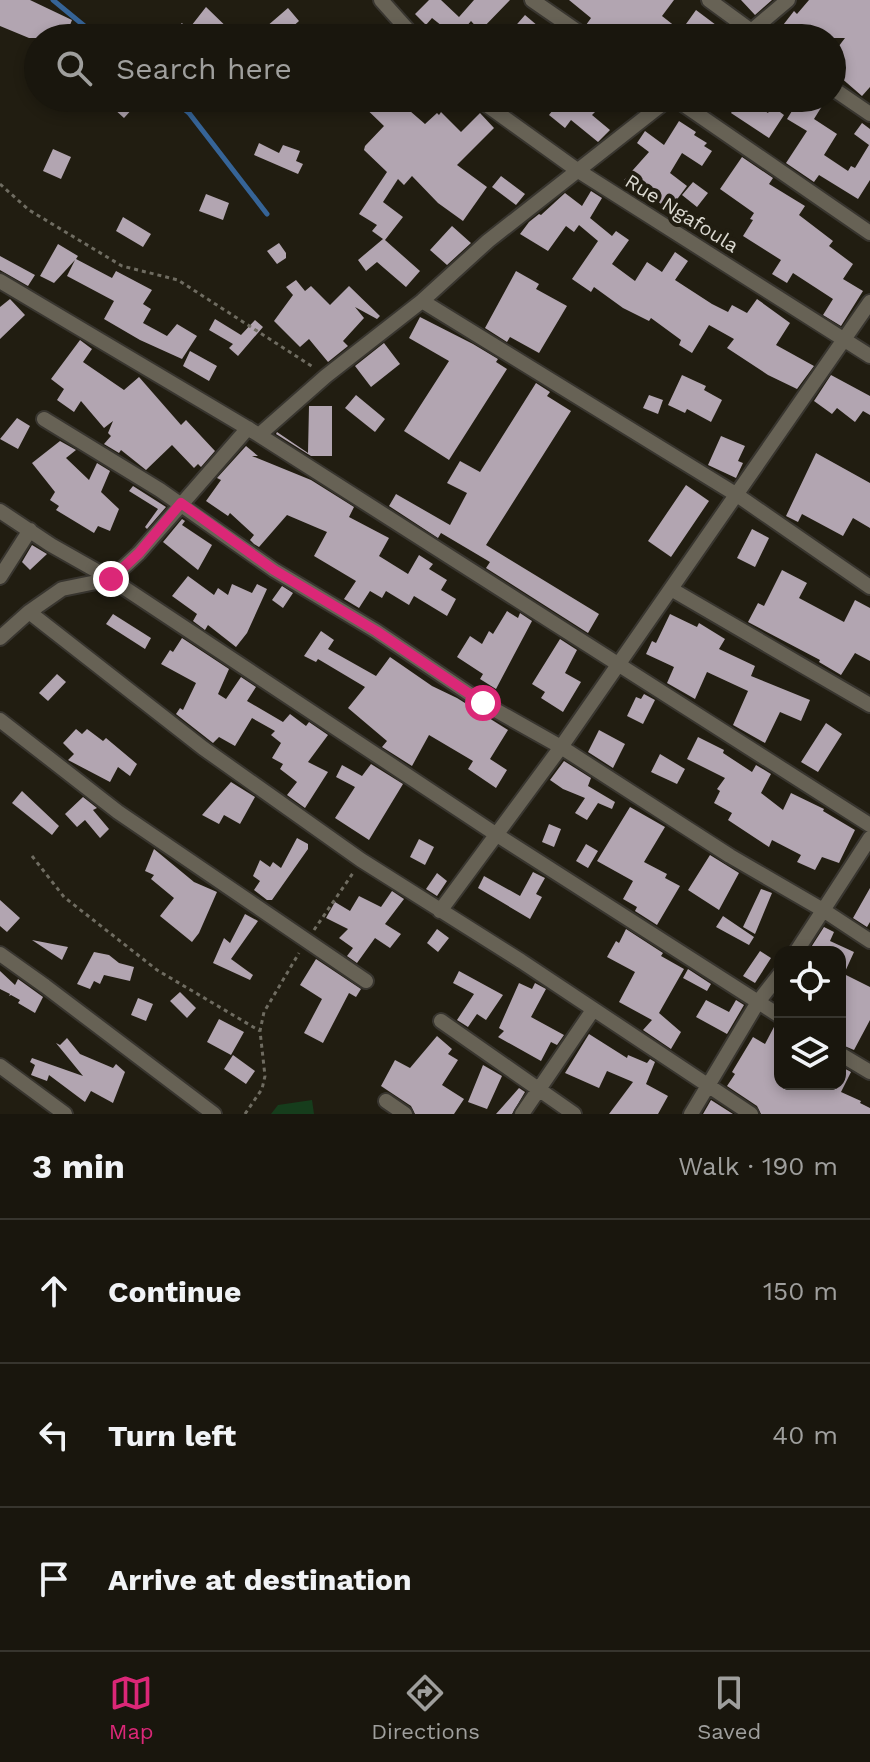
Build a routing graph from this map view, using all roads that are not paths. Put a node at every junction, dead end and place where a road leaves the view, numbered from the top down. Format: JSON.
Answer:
{"nodes":[{"id":1,"x":381,"y":0,"type":"edge"},
{"id":2,"x":532,"y":0,"type":"edge"},
{"id":3,"x":709,"y":0,"type":"edge"},
{"id":4,"x":788,"y":0,"type":"edge"},
{"id":5,"x":402,"y":24,"type":"edge"},
{"id":6,"x":567,"y":24,"type":"edge"},
{"id":7,"x":738,"y":24,"type":"edge"},
{"id":8,"x":764,"y":24,"type":"edge"},
{"id":9,"x":846,"y":98,"type":"edge"},
{"id":10,"x":496,"y":112,"type":"edge"},
{"id":11,"x":654,"y":112,"type":"edge"},
{"id":12,"x":693,"y":112,"type":"edge"},
{"id":13,"x":870,"y":114,"type":"edge"},
{"id":14,"x":577,"y":170,"type":"junction"},
{"id":15,"x":870,"y":233,"type":"edge"},
{"id":16,"x":0,"y":281,"type":"edge"},
{"id":17,"x":422,"y":301,"type":"junction"},
{"id":18,"x":870,"y":302,"type":"edge"},
{"id":19,"x":845,"y":338,"type":"junction"},
{"id":20,"x":870,"y":356,"type":"edge"},
{"id":21,"x":44,"y":419,"type":"dead end"},
{"id":22,"x":253,"y":432,"type":"junction"},
{"id":23,"x":737,"y":495,"type":"junction"},
{"id":24,"x":181,"y":503,"type":"junction"},
{"id":25,"x":0,"y":511,"type":"edge"},
{"id":26,"x":30,"y":530,"type":"junction"},
{"id":27,"x":0,"y":577,"type":"edge"},
{"id":28,"x":111,"y":579,"type":"junction"},
{"id":29,"x":870,"y":587,"type":"edge"},
{"id":30,"x":671,"y":589,"type":"junction"},
{"id":31,"x":29,"y":612,"type":"junction"},
{"id":32,"x":0,"y":638,"type":"edge"},
{"id":33,"x":618,"y":664,"type":"junction"},
{"id":34,"x":870,"y":705,"type":"edge"},
{"id":35,"x":0,"y":720,"type":"edge"},
{"id":36,"x":561,"y":747,"type":"junction"},
{"id":37,"x":870,"y":825,"type":"edge"},
{"id":38,"x":497,"y":835,"type":"junction"},
{"id":39,"x":870,"y":838,"type":"edge"},
{"id":40,"x":823,"y":910,"type":"junction"},
{"id":41,"x":440,"y":911,"type":"junction"},
{"id":42,"x":870,"y":941,"type":"edge"},
{"id":43,"x":800,"y":946,"type":"edge"},
{"id":44,"x":0,"y":954,"type":"edge"},
{"id":45,"x":366,"y":981,"type":"dead end"},
{"id":46,"x":774,"y":982,"type":"edge"},
{"id":47,"x":758,"y":1002,"type":"junction"},
{"id":48,"x":593,"y":1010,"type":"junction"},
{"id":49,"x":774,"y":1012,"type":"edge"},
{"id":50,"x":441,"y":1021,"type":"dead end"},
{"id":51,"x":846,"y":1058,"type":"edge"},
{"id":52,"x":0,"y":1066,"type":"edge"},
{"id":53,"x":870,"y":1072,"type":"edge"},
{"id":54,"x":708,"y":1086,"type":"junction"},
{"id":55,"x":538,"y":1089,"type":"junction"},
{"id":56,"x":386,"y":1101,"type":"dead end"},
{"id":57,"x":65,"y":1114,"type":"edge"},
{"id":58,"x":214,"y":1114,"type":"edge"},
{"id":59,"x":405,"y":1114,"type":"edge"},
{"id":60,"x":522,"y":1114,"type":"edge"},
{"id":61,"x":574,"y":1114,"type":"edge"},
{"id":62,"x":691,"y":1114,"type":"edge"},
{"id":63,"x":751,"y":1114,"type":"edge"}],
"edges":[{"from":1,"to":5,"type":"street"},
{"from":2,"to":6,"type":"street"},
{"from":3,"to":7,"type":"street"},
{"from":4,"to":8,"type":"street"},
{"from":9,"to":13,"type":"street"},
{"from":10,"to":14,"type":"street","name":"Rue Ngafoula"},
{"from":11,"to":14,"type":"street"},
{"from":12,"to":15,"type":"street"},
{"from":14,"to":17,"type":"street"},
{"from":14,"to":19,"type":"street","name":"Rue Ngafoula"},
{"from":16,"to":22,"type":"street"},
{"from":17,"to":22,"type":"street"},
{"from":17,"to":23,"type":"street"},
{"from":18,"to":19,"type":"street"},
{"from":19,"to":20,"type":"street","name":"Rue Ngafoula"},
{"from":19,"to":23,"type":"street"},
{"from":21,"to":24,"type":"street"},
{"from":22,"to":24,"type":"street"},
{"from":22,"to":33,"type":"street"},
{"from":23,"to":29,"type":"street"},
{"from":23,"to":30,"type":"street"},
{"from":24,"to":28,"type":"street"},
{"from":24,"to":36,"type":"street"},
{"from":25,"to":26,"type":"street"},
{"from":26,"to":27,"type":"street"},
{"from":26,"to":28,"type":"street"},
{"from":28,"to":31,"type":"street"},
{"from":28,"to":38,"type":"street"},
{"from":30,"to":33,"type":"street"},
{"from":30,"to":34,"type":"street"},
{"from":31,"to":32,"type":"street"},
{"from":31,"to":41,"type":"street"},
{"from":33,"to":36,"type":"street"},
{"from":33,"to":37,"type":"street"},
{"from":35,"to":45,"type":"street"},
{"from":36,"to":38,"type":"street"},
{"from":36,"to":40,"type":"street"},
{"from":38,"to":41,"type":"street"},
{"from":38,"to":47,"type":"street"},
{"from":39,"to":40,"type":"street"},
{"from":40,"to":42,"type":"street"},
{"from":40,"to":43,"type":"street"},
{"from":41,"to":48,"type":"street"},
{"from":44,"to":58,"type":"street"},
{"from":46,"to":47,"type":"street"},
{"from":47,"to":49,"type":"street"},
{"from":47,"to":54,"type":"street"},
{"from":48,"to":54,"type":"street"},
{"from":48,"to":55,"type":"street"},
{"from":50,"to":55,"type":"street"},
{"from":51,"to":53,"type":"street"},
{"from":52,"to":57,"type":"street"},
{"from":54,"to":62,"type":"street"},
{"from":54,"to":63,"type":"street"},
{"from":55,"to":60,"type":"street"},
{"from":55,"to":61,"type":"street"},
{"from":56,"to":59,"type":"street"}]}
